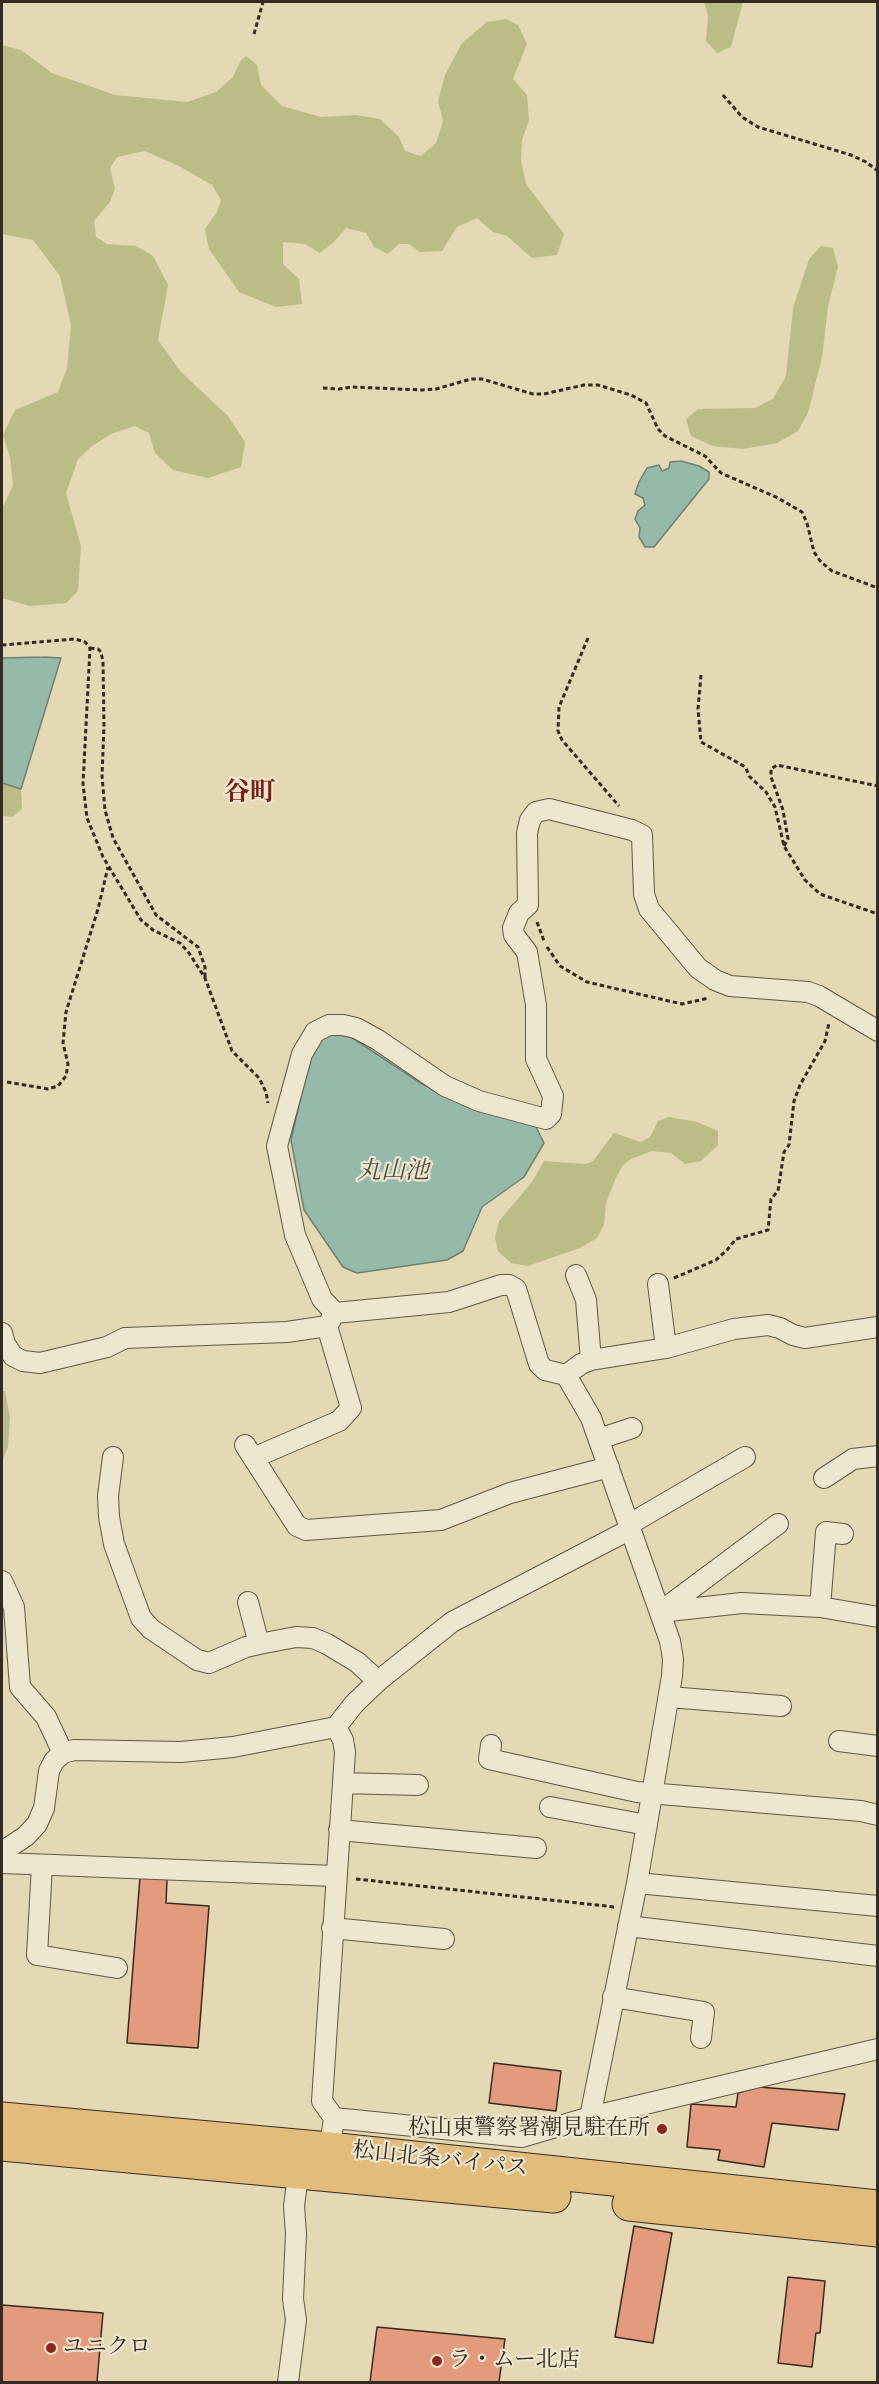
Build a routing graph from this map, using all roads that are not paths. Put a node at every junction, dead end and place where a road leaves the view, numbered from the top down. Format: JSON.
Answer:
{"nodes":[{"id":1,"x":878,"y":1031,"type":"edge"},
{"id":2,"x":576,"y":1275,"type":"dead end"},
{"id":3,"x":658,"y":1284,"type":"road end"},
{"id":4,"x":331,"y":1320,"type":"junction"},
{"id":5,"x":878,"y":1327,"type":"edge"},
{"id":6,"x":2,"y":1333,"type":"edge"},
{"id":7,"x":666,"y":1348,"type":"junction"},
{"id":8,"x":591,"y":1360,"type":"junction"},
{"id":9,"x":566,"y":1375,"type":"junction"},
{"id":10,"x":632,"y":1428,"type":"dead end"},
{"id":11,"x":598,"y":1439,"type":"junction"},
{"id":12,"x":745,"y":1456,"type":"dead end"},
{"id":13,"x":878,"y":1456,"type":"edge"},
{"id":14,"x":113,"y":1457,"type":"dead end"},
{"id":15,"x":609,"y":1467,"type":"junction"},
{"id":16,"x":824,"y":1478,"type":"dead end"},
{"id":17,"x":778,"y":1524,"type":"dead end"},
{"id":18,"x":628,"y":1528,"type":"junction"},
{"id":19,"x":843,"y":1534,"type":"dead end"},
{"id":20,"x":2,"y":1581,"type":"edge"},
{"id":21,"x":249,"y":1602,"type":"dead end"},
{"id":22,"x":820,"y":1607,"type":"junction"},
{"id":23,"x":660,"y":1612,"type":"junction"},
{"id":24,"x":878,"y":1617,"type":"edge"},
{"id":25,"x":259,"y":1644,"type":"junction"},
{"id":26,"x":378,"y":1681,"type":"junction"},
{"id":27,"x":669,"y":1697,"type":"junction"},
{"id":28,"x":781,"y":1706,"type":"dead end"},
{"id":29,"x":336,"y":1727,"type":"junction"},
{"id":30,"x":839,"y":1741,"type":"dead end"},
{"id":31,"x":490,"y":1745,"type":"dead end"},
{"id":32,"x":878,"y":1746,"type":"edge"},
{"id":33,"x":63,"y":1753,"type":"junction"},
{"id":34,"x":343,"y":1783,"type":"junction"},
{"id":35,"x":418,"y":1785,"type":"dead end"},
{"id":36,"x":652,"y":1793,"type":"junction"},
{"id":37,"x":550,"y":1807,"type":"dead end"},
{"id":38,"x":878,"y":1815,"type":"edge"},
{"id":39,"x":647,"y":1825,"type":"junction"},
{"id":40,"x":339,"y":1830,"type":"junction"},
{"id":41,"x":536,"y":1848,"type":"dead end"},
{"id":42,"x":2,"y":1852,"type":"edge"},
{"id":43,"x":2,"y":1863,"type":"edge"},
{"id":44,"x":42,"y":1865,"type":"junction"},
{"id":45,"x":335,"y":1876,"type":"junction"},
{"id":46,"x":637,"y":1883,"type":"junction"},
{"id":47,"x":878,"y":1906,"type":"edge"},
{"id":48,"x":630,"y":1917,"type":"junction"},
{"id":49,"x":332,"y":1928,"type":"junction"},
{"id":50,"x":444,"y":1939,"type":"dead end"},
{"id":51,"x":878,"y":1956,"type":"edge"},
{"id":52,"x":117,"y":1968,"type":"dead end"},
{"id":53,"x":613,"y":1997,"type":"junction"},
{"id":54,"x":701,"y":2038,"type":"dead end"},
{"id":55,"x":878,"y":2049,"type":"edge"},
{"id":56,"x":590,"y":2117,"type":"junction"},
{"id":57,"x":2,"y":2119,"type":"edge"},
{"id":58,"x":2,"y":2144,"type":"edge"},
{"id":59,"x":318,"y":2152,"type":"junction"},
{"id":60,"x":521,"y":2153,"type":"junction"},
{"id":61,"x":878,"y":2207,"type":"edge"},
{"id":62,"x":878,"y":2230,"type":"edge"},
{"id":63,"x":288,"y":2382,"type":"edge"}],
"edges":[{"from":1,"to":4,"type":"street"},
{"from":2,"to":8,"type":"street"},
{"from":3,"to":7,"type":"street"},
{"from":4,"to":6,"type":"street"},
{"from":4,"to":9,"type":"street"},
{"from":4,"to":15,"type":"street"},
{"from":5,"to":7,"type":"street"},
{"from":7,"to":8,"type":"street"},
{"from":8,"to":9,"type":"street"},
{"from":9,"to":11,"type":"street"},
{"from":10,"to":11,"type":"street"},
{"from":11,"to":15,"type":"street"},
{"from":12,"to":18,"type":"street"},
{"from":13,"to":16,"type":"street"},
{"from":14,"to":25,"type":"street"},
{"from":15,"to":18,"type":"street"},
{"from":17,"to":23,"type":"street"},
{"from":18,"to":23,"type":"street"},
{"from":18,"to":26,"type":"street"},
{"from":19,"to":22,"type":"street"},
{"from":20,"to":33,"type":"street"},
{"from":21,"to":25,"type":"street"},
{"from":22,"to":23,"type":"street"},
{"from":22,"to":24,"type":"street"},
{"from":23,"to":27,"type":"street"},
{"from":25,"to":26,"type":"street"},
{"from":26,"to":29,"type":"street"},
{"from":27,"to":28,"type":"street"},
{"from":27,"to":36,"type":"street"},
{"from":29,"to":33,"type":"street"},
{"from":29,"to":34,"type":"street"},
{"from":30,"to":32,"type":"street"},
{"from":31,"to":36,"type":"street"},
{"from":33,"to":42,"type":"street"},
{"from":34,"to":35,"type":"street"},
{"from":34,"to":40,"type":"street"},
{"from":36,"to":38,"type":"street"},
{"from":36,"to":39,"type":"street"},
{"from":37,"to":39,"type":"street"},
{"from":39,"to":46,"type":"street"},
{"from":40,"to":41,"type":"street"},
{"from":40,"to":45,"type":"street"},
{"from":43,"to":44,"type":"street"},
{"from":44,"to":45,"type":"street"},
{"from":44,"to":52,"type":"street"},
{"from":45,"to":49,"type":"street"},
{"from":46,"to":47,"type":"street"},
{"from":46,"to":48,"type":"street"},
{"from":48,"to":51,"type":"street"},
{"from":48,"to":53,"type":"street"},
{"from":49,"to":50,"type":"street"},
{"from":49,"to":59,"type":"street"},
{"from":53,"to":54,"type":"street"},
{"from":53,"to":56,"type":"street"},
{"from":55,"to":56,"type":"street"},
{"from":56,"to":60,"type":"street"},
{"from":57,"to":59,"type":"highway","name":"松山北条バイパス"},
{"from":58,"to":59,"type":"highway","name":"松山北条バイパス"},
{"from":59,"to":60,"type":"highway","name":"松山北条バイパス"},
{"from":59,"to":62,"type":"highway","name":"松山北条バイパス"},
{"from":59,"to":63,"type":"street"},
{"from":60,"to":61,"type":"highway","name":"松山北条バイパス"}]}
